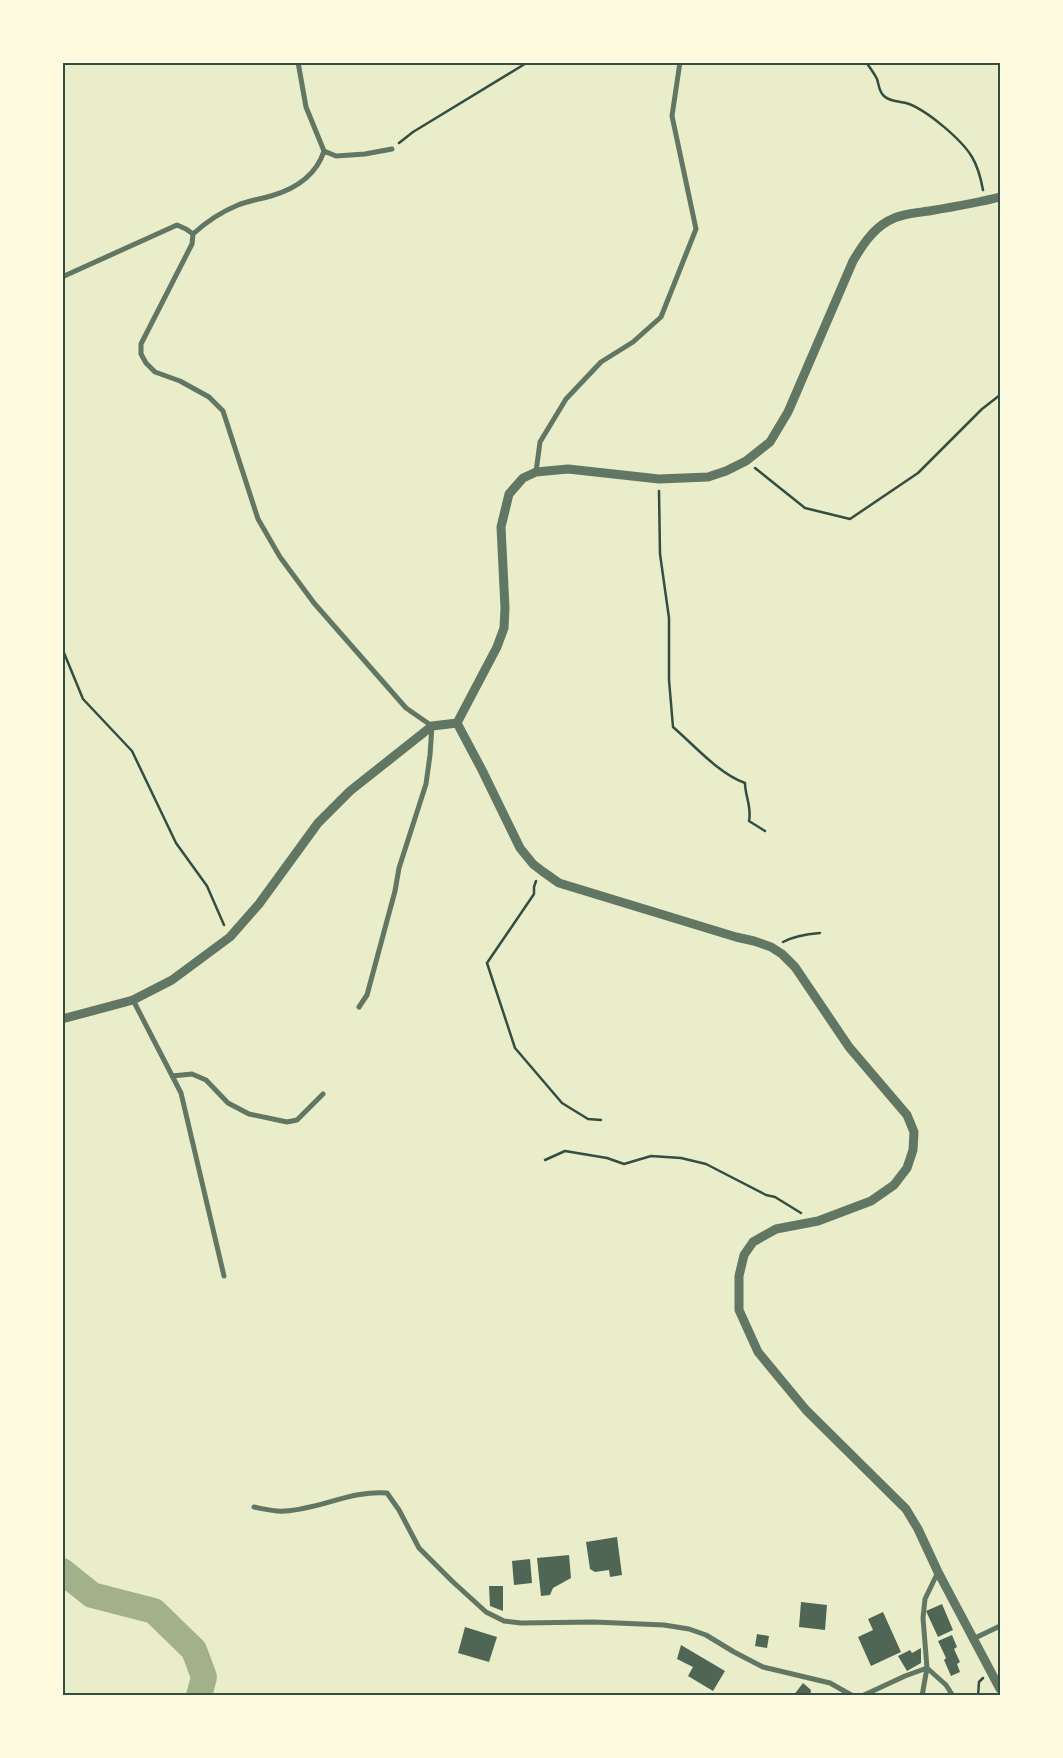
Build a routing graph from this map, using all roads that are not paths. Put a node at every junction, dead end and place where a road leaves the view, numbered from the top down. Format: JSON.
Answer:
{"nodes":[{"id":1,"x":298,"y":62,"type":"edge"},
{"id":2,"x":680,"y":62,"type":"edge"},
{"id":3,"x":392,"y":149,"type":"road end"},
{"id":4,"x":324,"y":151,"type":"junction"},
{"id":5,"x":1000,"y":197,"type":"edge"},
{"id":6,"x":193,"y":234,"type":"junction"},
{"id":7,"x":62,"y":277,"type":"edge"},
{"id":8,"x":536,"y":472,"type":"junction"},
{"id":9,"x":457,"y":723,"type":"junction"},
{"id":10,"x":432,"y":726,"type":"junction"},
{"id":11,"x":133,"y":1000,"type":"junction"},
{"id":12,"x":359,"y":1007,"type":"dead end"},
{"id":13,"x":62,"y":1019,"type":"edge"},
{"id":14,"x":172,"y":1076,"type":"junction"},
{"id":15,"x":323,"y":1094,"type":"dead end"},
{"id":16,"x":224,"y":1276,"type":"dead end"},
{"id":17,"x":254,"y":1507,"type":"dead end"},
{"id":18,"x":938,"y":1572,"type":"junction"},
{"id":19,"x":1000,"y":1626,"type":"edge"},
{"id":20,"x":973,"y":1639,"type":"junction"},
{"id":21,"x":927,"y":1668,"type":"junction"},
{"id":22,"x":1000,"y":1690,"type":"edge"},
{"id":23,"x":853,"y":1696,"type":"edge"},
{"id":24,"x":862,"y":1696,"type":"edge"},
{"id":25,"x":922,"y":1696,"type":"edge"},
{"id":26,"x":953,"y":1696,"type":"edge"}],
"edges":[{"from":1,"to":4,"type":"street"},
{"from":2,"to":8,"type":"street"},
{"from":3,"to":4,"type":"street"},
{"from":4,"to":6,"type":"street"},
{"from":5,"to":8,"type":"street"},
{"from":6,"to":7,"type":"street"},
{"from":6,"to":10,"type":"street"},
{"from":8,"to":9,"type":"street"},
{"from":9,"to":10,"type":"street"},
{"from":9,"to":18,"type":"street"},
{"from":10,"to":11,"type":"street"},
{"from":10,"to":12,"type":"street"},
{"from":11,"to":13,"type":"street"},
{"from":11,"to":14,"type":"street"},
{"from":14,"to":15,"type":"street"},
{"from":14,"to":16,"type":"street"},
{"from":17,"to":23,"type":"street"},
{"from":18,"to":20,"type":"street"},
{"from":18,"to":21,"type":"street"},
{"from":19,"to":20,"type":"street"},
{"from":20,"to":22,"type":"street"},
{"from":21,"to":24,"type":"street"},
{"from":21,"to":25,"type":"street"},
{"from":21,"to":26,"type":"street"}]}
